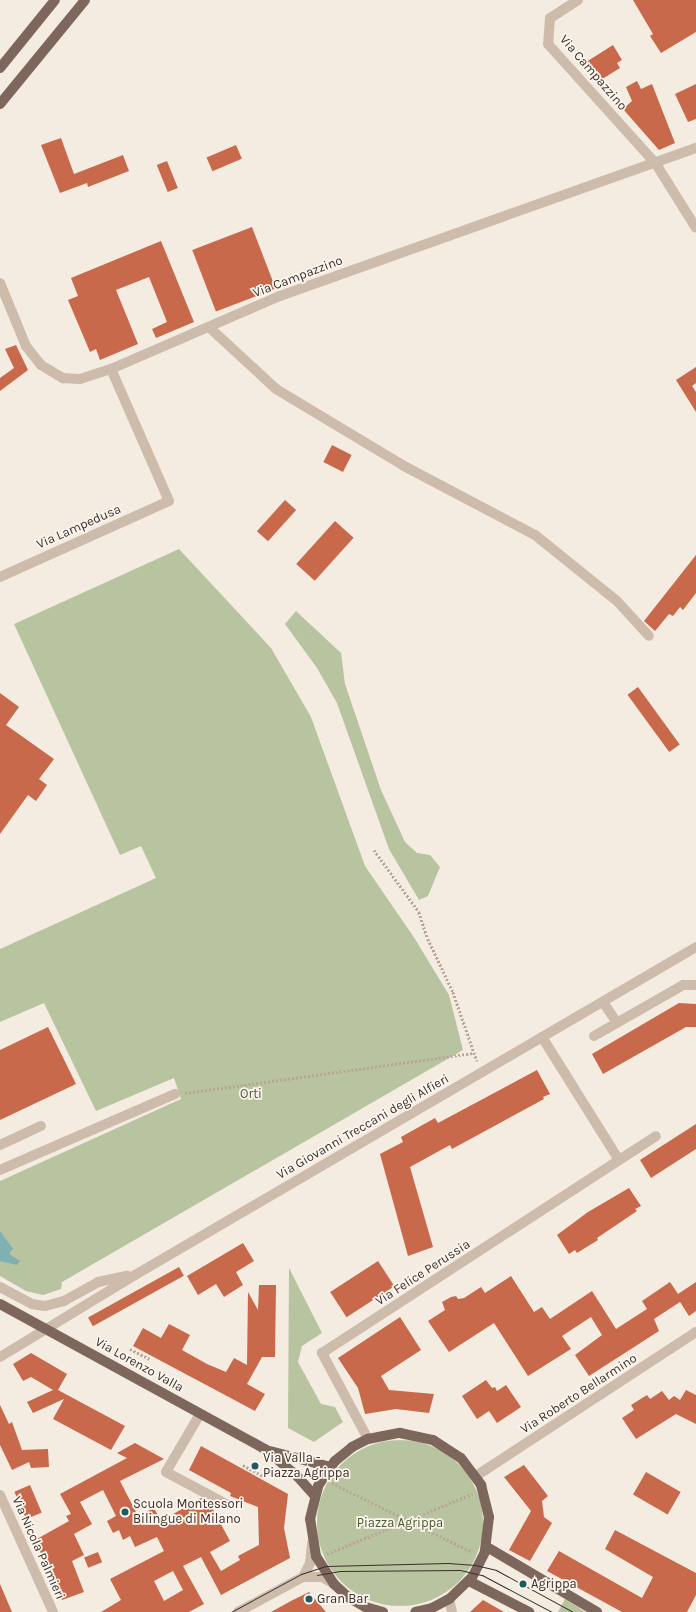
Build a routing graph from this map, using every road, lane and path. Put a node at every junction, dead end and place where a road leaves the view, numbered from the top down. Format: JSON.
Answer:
{"nodes":[{"id":1,"x":55,"y":0,"type":"edge"},
{"id":2,"x":85,"y":0,"type":"edge"},
{"id":3,"x":578,"y":0,"type":"edge"},
{"id":4,"x":0,"y":68,"type":"edge"},
{"id":5,"x":0,"y":104,"type":"edge"},
{"id":6,"x":696,"y":148,"type":"edge"},
{"id":7,"x":656,"y":164,"type":"junction"},
{"id":8,"x":696,"y":228,"type":"edge"},
{"id":9,"x":0,"y":284,"type":"edge"},
{"id":10,"x":210,"y":328,"type":"junction"},
{"id":11,"x":111,"y":369,"type":"junction"},
{"id":12,"x":0,"y":578,"type":"edge"},
{"id":13,"x":649,"y":636,"type":"dead end"},
{"id":14,"x":374,"y":850,"type":"dead end"},
{"id":15,"x":696,"y":947,"type":"edge"},
{"id":16,"x":696,"y":985,"type":"edge"},
{"id":17,"x":603,"y":1002,"type":"junction"},
{"id":18,"x":617,"y":1024,"type":"junction"},
{"id":19,"x":594,"y":1036,"type":"dead end"},
{"id":20,"x":542,"y":1038,"type":"junction"},
{"id":21,"x":474,"y":1053,"type":"junction"},
{"id":22,"x":477,"y":1061,"type":"dead end"},
{"id":23,"x":175,"y":1094,"type":"joint"},
{"id":24,"x":41,"y":1126,"type":"dead end"},
{"id":25,"x":656,"y":1136,"type":"dead end"},
{"id":26,"x":0,"y":1145,"type":"edge"},
{"id":27,"x":619,"y":1160,"type":"junction"},
{"id":28,"x":0,"y":1170,"type":"edge"},
{"id":29,"x":135,"y":1275,"type":"junction"},
{"id":30,"x":0,"y":1287,"type":"edge"},
{"id":31,"x":0,"y":1304,"type":"edge"},
{"id":32,"x":45,"y":1329,"type":"junction"},
{"id":33,"x":696,"y":1332,"type":"edge"},
{"id":34,"x":130,"y":1349,"type":"dead end"},
{"id":35,"x":0,"y":1357,"type":"edge"},
{"id":36,"x":150,"y":1359,"type":"dead end"},
{"id":37,"x":200,"y":1414,"type":"junction"},
{"id":38,"x":368,"y":1439,"type":"junction"},
{"id":39,"x":265,"y":1450,"type":"junction"},
{"id":40,"x":242,"y":1465,"type":"dead end"},
{"id":41,"x":330,"y":1467,"type":"junction"},
{"id":42,"x":476,"y":1476,"type":"junction"},
{"id":43,"x":265,"y":1477,"type":"dead end"},
{"id":44,"x":329,"y":1481,"type":"dead end"},
{"id":45,"x":477,"y":1492,"type":"dead end"},
{"id":46,"x":0,"y":1495,"type":"edge"},
{"id":47,"x":314,"y":1495,"type":"junction"},
{"id":48,"x":226,"y":1504,"type":"dead end"},
{"id":49,"x":406,"y":1521,"type":"junction"},
{"id":50,"x":312,"y":1543,"type":"junction"},
{"id":51,"x":486,"y":1547,"type":"junction"},
{"id":52,"x":476,"y":1554,"type":"dead end"},
{"id":53,"x":324,"y":1555,"type":"dead end"},
{"id":54,"x":303,"y":1577,"type":"junction"},
{"id":55,"x":469,"y":1581,"type":"junction"},
{"id":56,"x":334,"y":1584,"type":"junction"},
{"id":57,"x":449,"y":1599,"type":"junction"},
{"id":58,"x":53,"y":1612,"type":"edge"},
{"id":59,"x":238,"y":1612,"type":"edge"},
{"id":60,"x":383,"y":1612,"type":"edge"},
{"id":61,"x":421,"y":1612,"type":"edge"},
{"id":62,"x":452,"y":1612,"type":"edge"},
{"id":63,"x":529,"y":1612,"type":"edge"},
{"id":64,"x":596,"y":1612,"type":"edge"}],
"edges":[{"from":1,"to":4,"type":"main road"},
{"from":2,"to":5,"type":"main road"},
{"from":3,"to":7,"type":"street","name":"Via Campazzino"},
{"from":6,"to":7,"type":"street","name":"Via Campazzino"},
{"from":7,"to":8,"type":"street","name":"Via Campazzino"},
{"from":7,"to":10,"type":"street","name":"Via Campazzino"},
{"from":9,"to":11,"type":"street","name":"Via Campazzino"},
{"from":10,"to":11,"type":"street","name":"Via Campazzino"},
{"from":10,"to":13,"type":"street"},
{"from":11,"to":12,"type":"street","name":"Via Lampedusa"},
{"from":14,"to":21,"type":"path"},
{"from":15,"to":17,"type":"street","name":"Via Giovanni Treccani degli Alfieri"},
{"from":16,"to":18,"type":"street"},
{"from":17,"to":18,"type":"street"},
{"from":17,"to":20,"type":"street","name":"Via Giovanni Treccani degli Alfieri"},
{"from":18,"to":19,"type":"street"},
{"from":20,"to":27,"type":"street"},
{"from":20,"to":29,"type":"street","name":"Via Giovanni Treccani degli Alfieri"},
{"from":21,"to":22,"type":"path"},
{"from":21,"to":23,"type":"path"},
{"from":23,"to":28,"type":"street"},
{"from":24,"to":26,"type":"street"},
{"from":25,"to":27,"type":"street","name":"Via Felice Perussia"},
{"from":27,"to":38,"type":"street","name":"Via Felice Perussia"},
{"from":29,"to":30,"type":"street","name":"Via Giovanni Treccani degli Alfieri"},
{"from":29,"to":32,"type":"street","name":"Via Giovanni Treccani degli Alfieri"},
{"from":31,"to":32,"type":"main road","name":"Via Lorenzo Valla"},
{"from":32,"to":35,"type":"street","name":"Via Giovanni Treccani degli Alfieri"},
{"from":32,"to":37,"type":"main road","name":"Via Lorenzo Valla"},
{"from":33,"to":42,"type":"street","name":"Via Roberto Bellarmino"},
{"from":34,"to":36,"type":"path"},
{"from":37,"to":39,"type":"main road","name":"Via Lorenzo Valla"},
{"from":37,"to":48,"type":"street"},
{"from":38,"to":41,"type":"main road"},
{"from":38,"to":42,"type":"main road"},
{"from":39,"to":41,"type":"main road","name":"Via Lorenzo Valla"},
{"from":39,"to":47,"type":"main road","name":"Via Lorenzo Valla"},
{"from":40,"to":43,"type":"path"},
{"from":41,"to":47,"type":"main road"},
{"from":42,"to":51,"type":"main road"},
{"from":44,"to":49,"type":"path"},
{"from":45,"to":49,"type":"path"},
{"from":46,"to":58,"type":"street","name":"Via Nicola Palmieri"},
{"from":47,"to":50,"type":"main road"},
{"from":49,"to":52,"type":"path"},
{"from":49,"to":53,"type":"path"},
{"from":50,"to":54,"type":"street"},
{"from":50,"to":56,"type":"main road"},
{"from":51,"to":55,"type":"main road"},
{"from":51,"to":64,"type":"main road"},
{"from":54,"to":56,"type":"street"},
{"from":54,"to":59,"type":"street"},
{"from":55,"to":57,"type":"main road"},
{"from":55,"to":63,"type":"main road"},
{"from":56,"to":60,"type":"main road"},
{"from":57,"to":61,"type":"main road"},
{"from":57,"to":62,"type":"street"}]}
